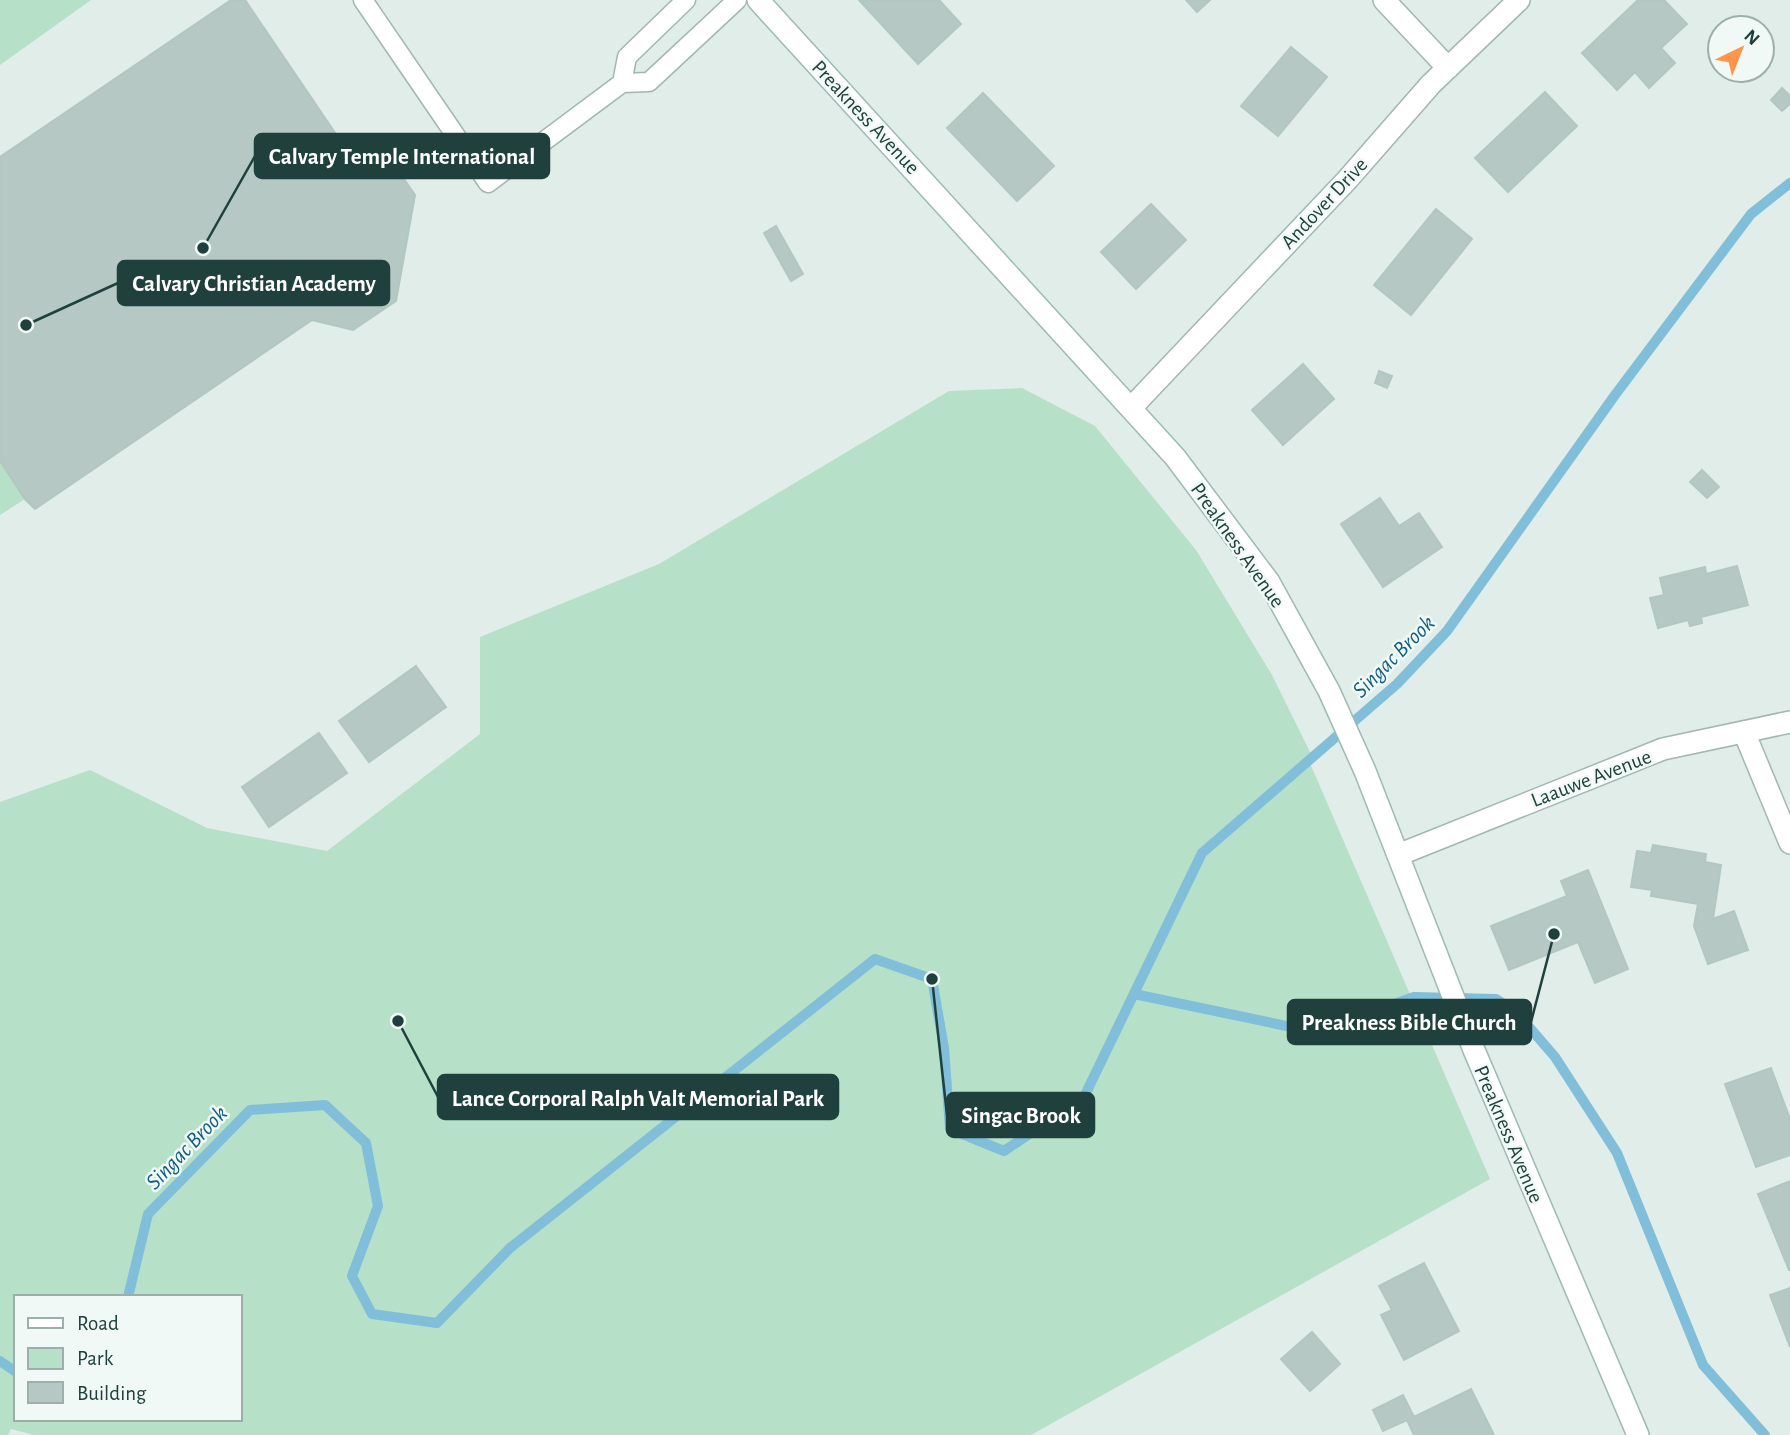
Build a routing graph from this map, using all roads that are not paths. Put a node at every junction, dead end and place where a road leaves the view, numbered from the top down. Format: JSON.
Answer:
{"nodes":[{"id":1,"x":363,"y":0,"type":"edge"},
{"id":2,"x":686,"y":0,"type":"edge"},
{"id":3,"x":737,"y":0,"type":"edge"},
{"id":4,"x":758,"y":0,"type":"edge"},
{"id":5,"x":1384,"y":0,"type":"edge"},
{"id":6,"x":1519,"y":0,"type":"edge"},
{"id":7,"x":1448,"y":68,"type":"junction"},
{"id":8,"x":622,"y":83,"type":"junction"},
{"id":9,"x":1131,"y":408,"type":"junction"},
{"id":10,"x":1786,"y":725,"type":"edge"},
{"id":11,"x":1744,"y":732,"type":"junction"},
{"id":12,"x":1790,"y":843,"type":"edge"},
{"id":13,"x":1398,"y":855,"type":"junction"},
{"id":14,"x":1638,"y":1435,"type":"edge"}],
"edges":[{"from":1,"to":8,"type":"lane"},
{"from":2,"to":8,"type":"lane"},
{"from":3,"to":8,"type":"lane"},
{"from":4,"to":9,"type":"main road","name":"Preakness Avenue"},
{"from":5,"to":7,"type":"main road"},
{"from":6,"to":7,"type":"main road","name":"Andover Drive"},
{"from":7,"to":9,"type":"main road","name":"Andover Drive"},
{"from":9,"to":13,"type":"main road","name":"Preakness Avenue"},
{"from":10,"to":11,"type":"main road","name":"Laauwe Avenue"},
{"from":11,"to":12,"type":"main road"},
{"from":11,"to":13,"type":"main road","name":"Laauwe Avenue"},
{"from":13,"to":14,"type":"main road","name":"Preakness Avenue"}]}
